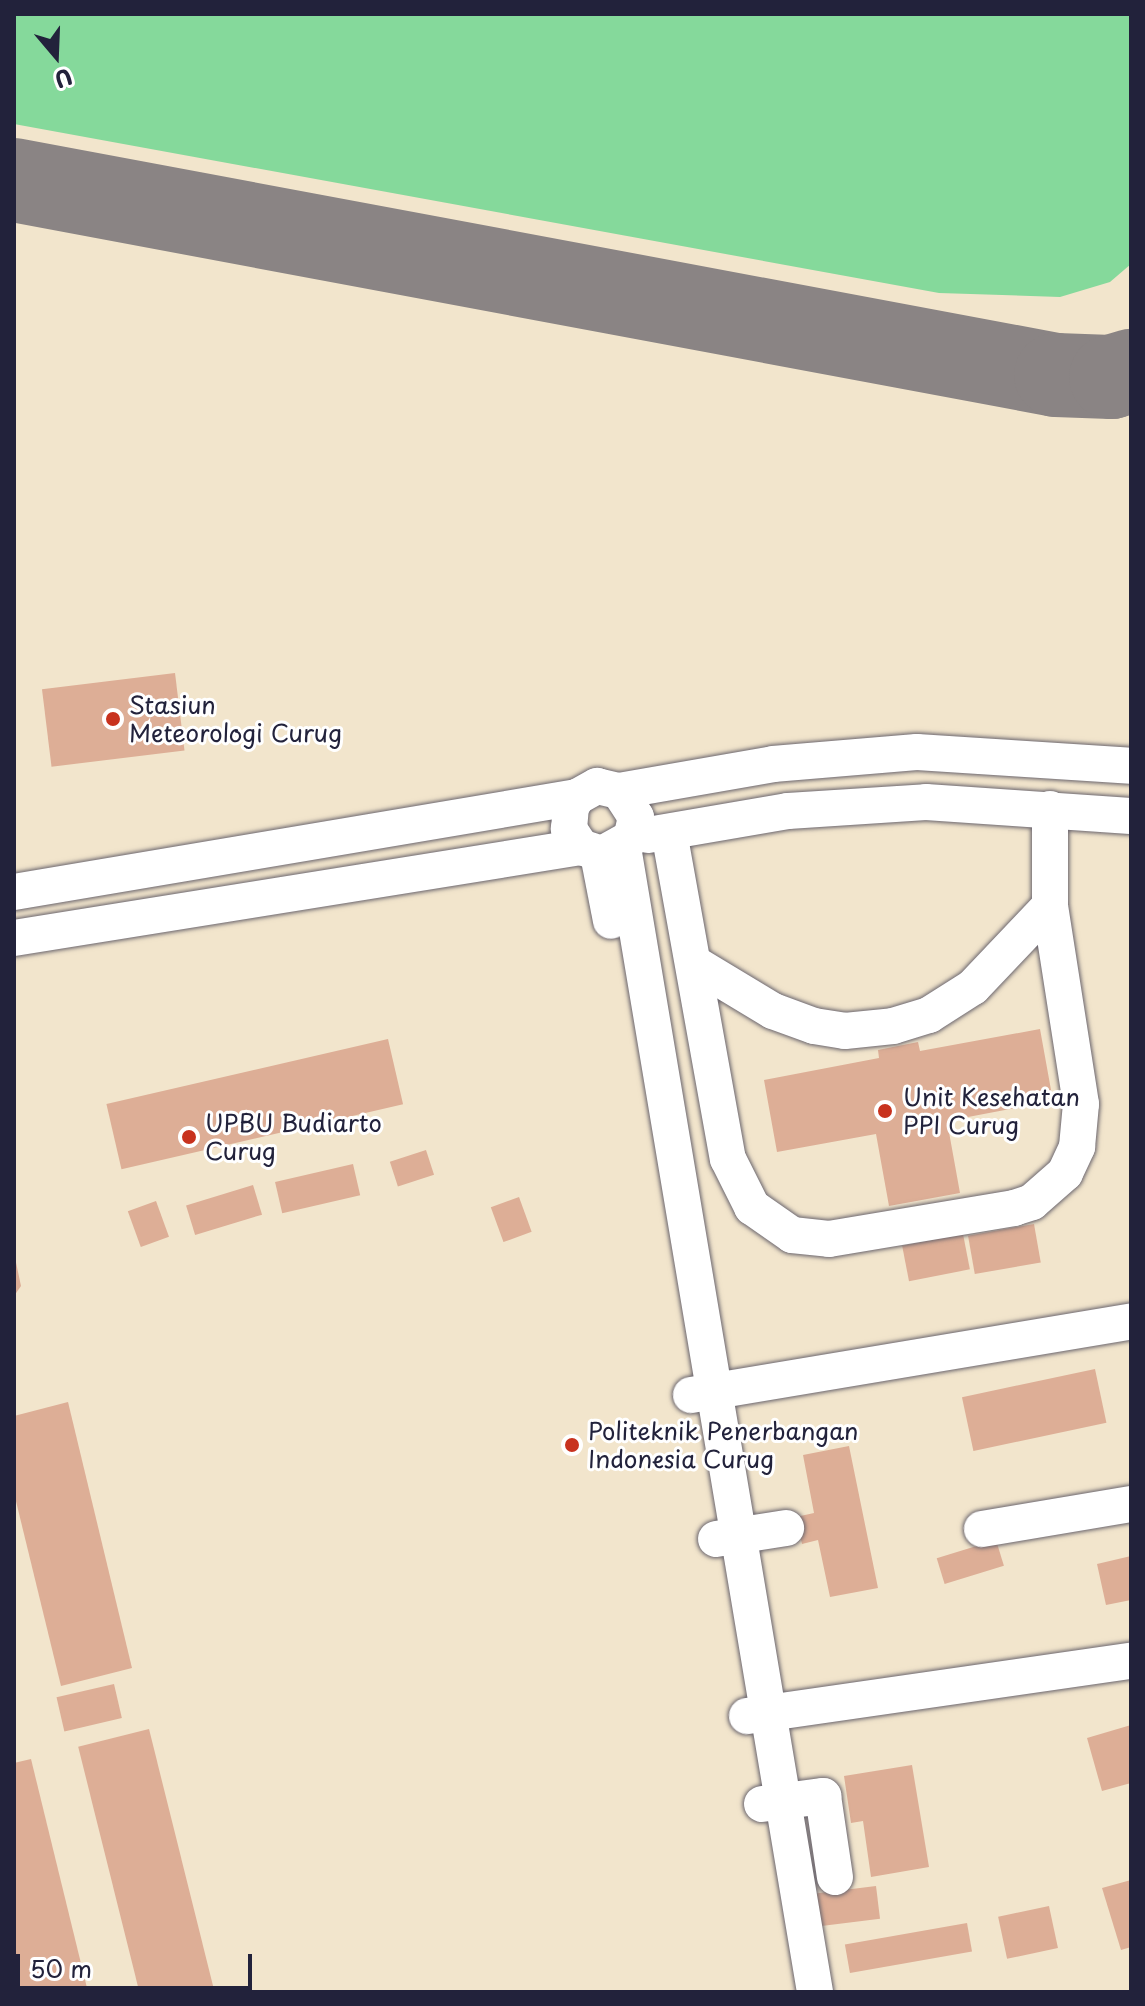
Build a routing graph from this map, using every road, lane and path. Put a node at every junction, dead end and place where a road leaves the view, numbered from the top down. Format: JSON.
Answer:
{"nodes":[{"id":1,"x":1131,"y":766,"type":"edge"},
{"id":2,"x":619,"y":791,"type":"junction"},
{"id":3,"x":577,"y":797,"type":"junction"},
{"id":4,"x":1050,"y":809,"type":"junction"},
{"id":5,"x":1131,"y":816,"type":"edge"},
{"id":6,"x":669,"y":832,"type":"junction"},
{"id":7,"x":608,"y":846,"type":"junction"},
{"id":8,"x":14,"y":892,"type":"edge"},
{"id":9,"x":1050,"y":906,"type":"junction"},
{"id":10,"x":14,"y":938,"type":"edge"},
{"id":11,"x":695,"y":964,"type":"junction"},
{"id":12,"x":1131,"y":1321,"type":"edge"},
{"id":13,"x":702,"y":1394,"type":"junction"},
{"id":14,"x":1131,"y":1504,"type":"edge"},
{"id":15,"x":786,"y":1528,"type":"dead end"},
{"id":16,"x":982,"y":1529,"type":"dead end"},
{"id":17,"x":727,"y":1538,"type":"junction"},
{"id":18,"x":1131,"y":1661,"type":"edge"},
{"id":19,"x":757,"y":1715,"type":"junction"},
{"id":20,"x":772,"y":1802,"type":"junction"},
{"id":21,"x":835,"y":1877,"type":"dead end"},
{"id":22,"x":790,"y":1992,"type":"edge"},
{"id":23,"x":815,"y":1992,"type":"edge"}],
"edges":[{"from":1,"to":2,"type":"lane"},
{"from":2,"to":3,"type":"lane"},
{"from":2,"to":7,"type":"lane"},
{"from":3,"to":7,"type":"lane"},
{"from":3,"to":8,"type":"lane"},
{"from":4,"to":5,"type":"lane"},
{"from":4,"to":6,"type":"lane"},
{"from":4,"to":9,"type":"lane"},
{"from":6,"to":7,"type":"lane"},
{"from":6,"to":11,"type":"lane"},
{"from":7,"to":10,"type":"lane"},
{"from":7,"to":13,"type":"lane"},
{"from":9,"to":11,"type":"lane"},
{"from":9,"to":11,"type":"lane"},
{"from":12,"to":13,"type":"lane"},
{"from":13,"to":17,"type":"lane"},
{"from":14,"to":16,"type":"lane"},
{"from":15,"to":17,"type":"lane"},
{"from":17,"to":19,"type":"lane"},
{"from":18,"to":19,"type":"lane"},
{"from":19,"to":20,"type":"lane"},
{"from":20,"to":21,"type":"lane"},
{"from":20,"to":22,"type":"lane"},
{"from":20,"to":23,"type":"lane"}]}
